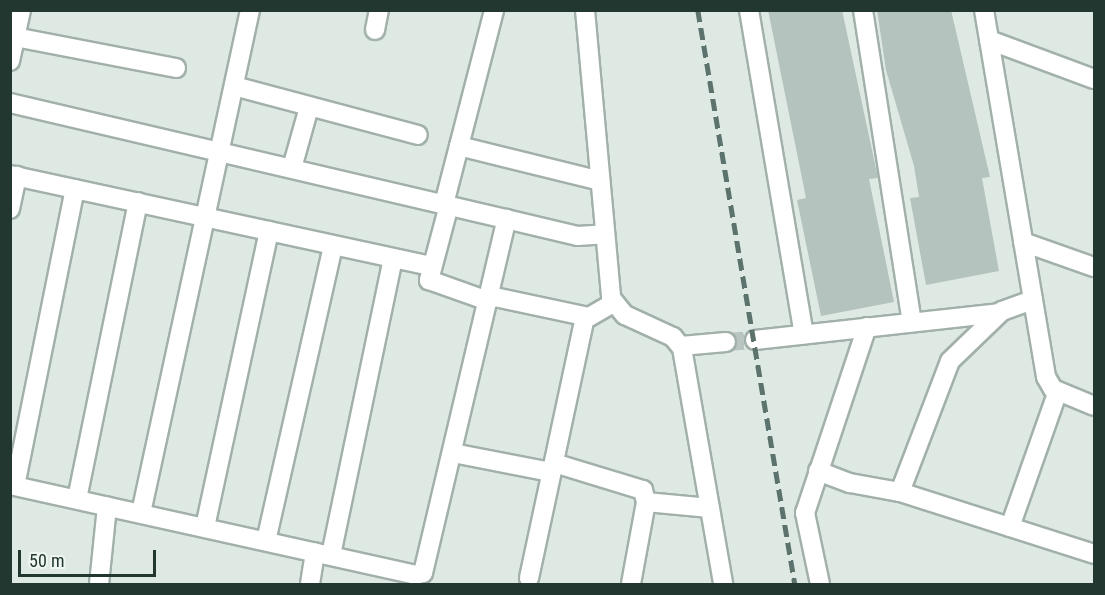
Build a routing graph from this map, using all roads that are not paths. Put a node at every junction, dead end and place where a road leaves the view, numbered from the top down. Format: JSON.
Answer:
{"nodes":[{"id":1,"x":21,"y":10,"type":"edge"},
{"id":2,"x":250,"y":10,"type":"edge"},
{"id":3,"x":379,"y":10,"type":"edge"},
{"id":4,"x":494,"y":10,"type":"edge"},
{"id":5,"x":585,"y":10,"type":"edge"},
{"id":6,"x":749,"y":10,"type":"edge"},
{"id":7,"x":863,"y":10,"type":"edge"},
{"id":8,"x":984,"y":10,"type":"edge"},
{"id":9,"x":375,"y":30,"type":"dead end"},
{"id":10,"x":15,"y":37,"type":"junction"},
{"id":11,"x":989,"y":40,"type":"junction"},
{"id":12,"x":10,"y":61,"type":"edge"},
{"id":13,"x":176,"y":68,"type":"dead end"},
{"id":14,"x":1095,"y":79,"type":"edge"},
{"id":15,"x":234,"y":86,"type":"junction"},
{"id":16,"x":10,"y":103,"type":"edge"},
{"id":17,"x":309,"y":107,"type":"junction"},
{"id":18,"x":418,"y":135,"type":"dead end"},
{"id":19,"x":459,"y":146,"type":"junction"},
{"id":20,"x":219,"y":151,"type":"junction"},
{"id":21,"x":292,"y":168,"type":"junction"},
{"id":22,"x":14,"y":175,"type":"edge"},
{"id":23,"x":600,"y":181,"type":"junction"},
{"id":24,"x":75,"y":189,"type":"junction"},
{"id":25,"x":138,"y":202,"type":"junction"},
{"id":26,"x":446,"y":205,"type":"junction"},
{"id":27,"x":10,"y":209,"type":"edge"},
{"id":28,"x":204,"y":217,"type":"junction"},
{"id":29,"x":507,"y":219,"type":"junction"},
{"id":30,"x":269,"y":231,"type":"junction"},
{"id":31,"x":604,"y":234,"type":"junction"},
{"id":32,"x":1023,"y":242,"type":"junction"},
{"id":33,"x":333,"y":245,"type":"junction"},
{"id":34,"x":393,"y":258,"type":"junction"},
{"id":35,"x":431,"y":266,"type":"junction"},
{"id":36,"x":1095,"y":267,"type":"edge"},
{"id":37,"x":489,"y":298,"type":"junction"},
{"id":38,"x":1033,"y":300,"type":"junction"},
{"id":39,"x":613,"y":303,"type":"junction"},
{"id":40,"x":999,"y":313,"type":"junction"},
{"id":41,"x":585,"y":317,"type":"junction"},
{"id":42,"x":912,"y":322,"type":"junction"},
{"id":43,"x":867,"y":327,"type":"junction"},
{"id":44,"x":804,"y":334,"type":"junction"},
{"id":45,"x":755,"y":340,"type":"tunnel mouth"},
{"id":46,"x":726,"y":342,"type":"tunnel mouth"},
{"id":47,"x":681,"y":346,"type":"junction"},
{"id":48,"x":1058,"y":391,"type":"junction"},
{"id":49,"x":1095,"y":406,"type":"edge"},
{"id":50,"x":453,"y":453,"type":"junction"},
{"id":51,"x":553,"y":468,"type":"junction"},
{"id":52,"x":819,"y":471,"type":"junction"},
{"id":53,"x":13,"y":485,"type":"edge"},
{"id":54,"x":900,"y":492,"type":"junction"},
{"id":55,"x":77,"y":499,"type":"junction"},
{"id":56,"x":646,"y":502,"type":"junction"},
{"id":57,"x":107,"y":506,"type":"junction"},
{"id":58,"x":710,"y":508,"type":"junction"},
{"id":59,"x":141,"y":513,"type":"junction"},
{"id":60,"x":205,"y":527,"type":"junction"},
{"id":61,"x":1010,"y":527,"type":"junction"},
{"id":62,"x":266,"y":541,"type":"junction"},
{"id":63,"x":323,"y":554,"type":"junction"},
{"id":64,"x":1095,"y":554,"type":"edge"},
{"id":65,"x":528,"y":578,"type":"dead end"},
{"id":66,"x":428,"y":579,"type":"edge"},
{"id":67,"x":99,"y":585,"type":"edge"},
{"id":68,"x":310,"y":585,"type":"edge"},
{"id":69,"x":631,"y":585,"type":"edge"},
{"id":70,"x":723,"y":585,"type":"edge"},
{"id":71,"x":820,"y":585,"type":"edge"}],
"edges":[{"from":1,"to":10,"type":"street"},
{"from":2,"to":15,"type":"street"},
{"from":3,"to":9,"type":"street"},
{"from":4,"to":19,"type":"street"},
{"from":5,"to":23,"type":"street"},
{"from":6,"to":44,"type":"street"},
{"from":7,"to":42,"type":"street"},
{"from":8,"to":11,"type":"street"},
{"from":10,"to":12,"type":"street"},
{"from":10,"to":13,"type":"street"},
{"from":11,"to":14,"type":"street"},
{"from":11,"to":32,"type":"street"},
{"from":15,"to":17,"type":"street"},
{"from":15,"to":20,"type":"street"},
{"from":16,"to":20,"type":"street"},
{"from":17,"to":18,"type":"street"},
{"from":17,"to":21,"type":"street"},
{"from":19,"to":23,"type":"street"},
{"from":19,"to":26,"type":"street"},
{"from":20,"to":21,"type":"street"},
{"from":20,"to":28,"type":"street"},
{"from":21,"to":26,"type":"street"},
{"from":22,"to":24,"type":"street"},
{"from":22,"to":27,"type":"street"},
{"from":23,"to":31,"type":"street"},
{"from":24,"to":25,"type":"street"},
{"from":24,"to":53,"type":"street"},
{"from":25,"to":28,"type":"street"},
{"from":25,"to":55,"type":"street"},
{"from":26,"to":29,"type":"street"},
{"from":26,"to":35,"type":"street"},
{"from":28,"to":30,"type":"street"},
{"from":28,"to":59,"type":"street"},
{"from":29,"to":31,"type":"street"},
{"from":29,"to":37,"type":"street"},
{"from":30,"to":33,"type":"street"},
{"from":30,"to":60,"type":"street"},
{"from":31,"to":39,"type":"street"},
{"from":32,"to":36,"type":"street"},
{"from":32,"to":38,"type":"street"},
{"from":33,"to":34,"type":"street"},
{"from":33,"to":62,"type":"street"},
{"from":34,"to":35,"type":"street"},
{"from":34,"to":63,"type":"street"},
{"from":35,"to":37,"type":"street"},
{"from":37,"to":41,"type":"street"},
{"from":37,"to":50,"type":"street"},
{"from":38,"to":40,"type":"street"},
{"from":38,"to":48,"type":"street"},
{"from":39,"to":41,"type":"street"},
{"from":39,"to":47,"type":"street"},
{"from":40,"to":42,"type":"street"},
{"from":40,"to":54,"type":"street"},
{"from":41,"to":51,"type":"street"},
{"from":42,"to":43,"type":"street"},
{"from":43,"to":44,"type":"street"},
{"from":43,"to":52,"type":"street"},
{"from":44,"to":45,"type":"street"},
{"from":46,"to":47,"type":"street"},
{"from":47,"to":58,"type":"street"},
{"from":48,"to":49,"type":"street"},
{"from":48,"to":61,"type":"street"},
{"from":50,"to":51,"type":"street"},
{"from":50,"to":66,"type":"street"},
{"from":51,"to":56,"type":"street"},
{"from":51,"to":65,"type":"street"},
{"from":52,"to":54,"type":"street"},
{"from":52,"to":71,"type":"street"},
{"from":53,"to":55,"type":"street"},
{"from":54,"to":61,"type":"street"},
{"from":55,"to":57,"type":"street"},
{"from":56,"to":58,"type":"street"},
{"from":56,"to":69,"type":"street"},
{"from":57,"to":59,"type":"street"},
{"from":57,"to":67,"type":"street"},
{"from":58,"to":70,"type":"street"},
{"from":59,"to":60,"type":"street"},
{"from":60,"to":62,"type":"street"},
{"from":61,"to":64,"type":"street"},
{"from":62,"to":63,"type":"street"},
{"from":63,"to":66,"type":"street"},
{"from":63,"to":68,"type":"street"}]}
